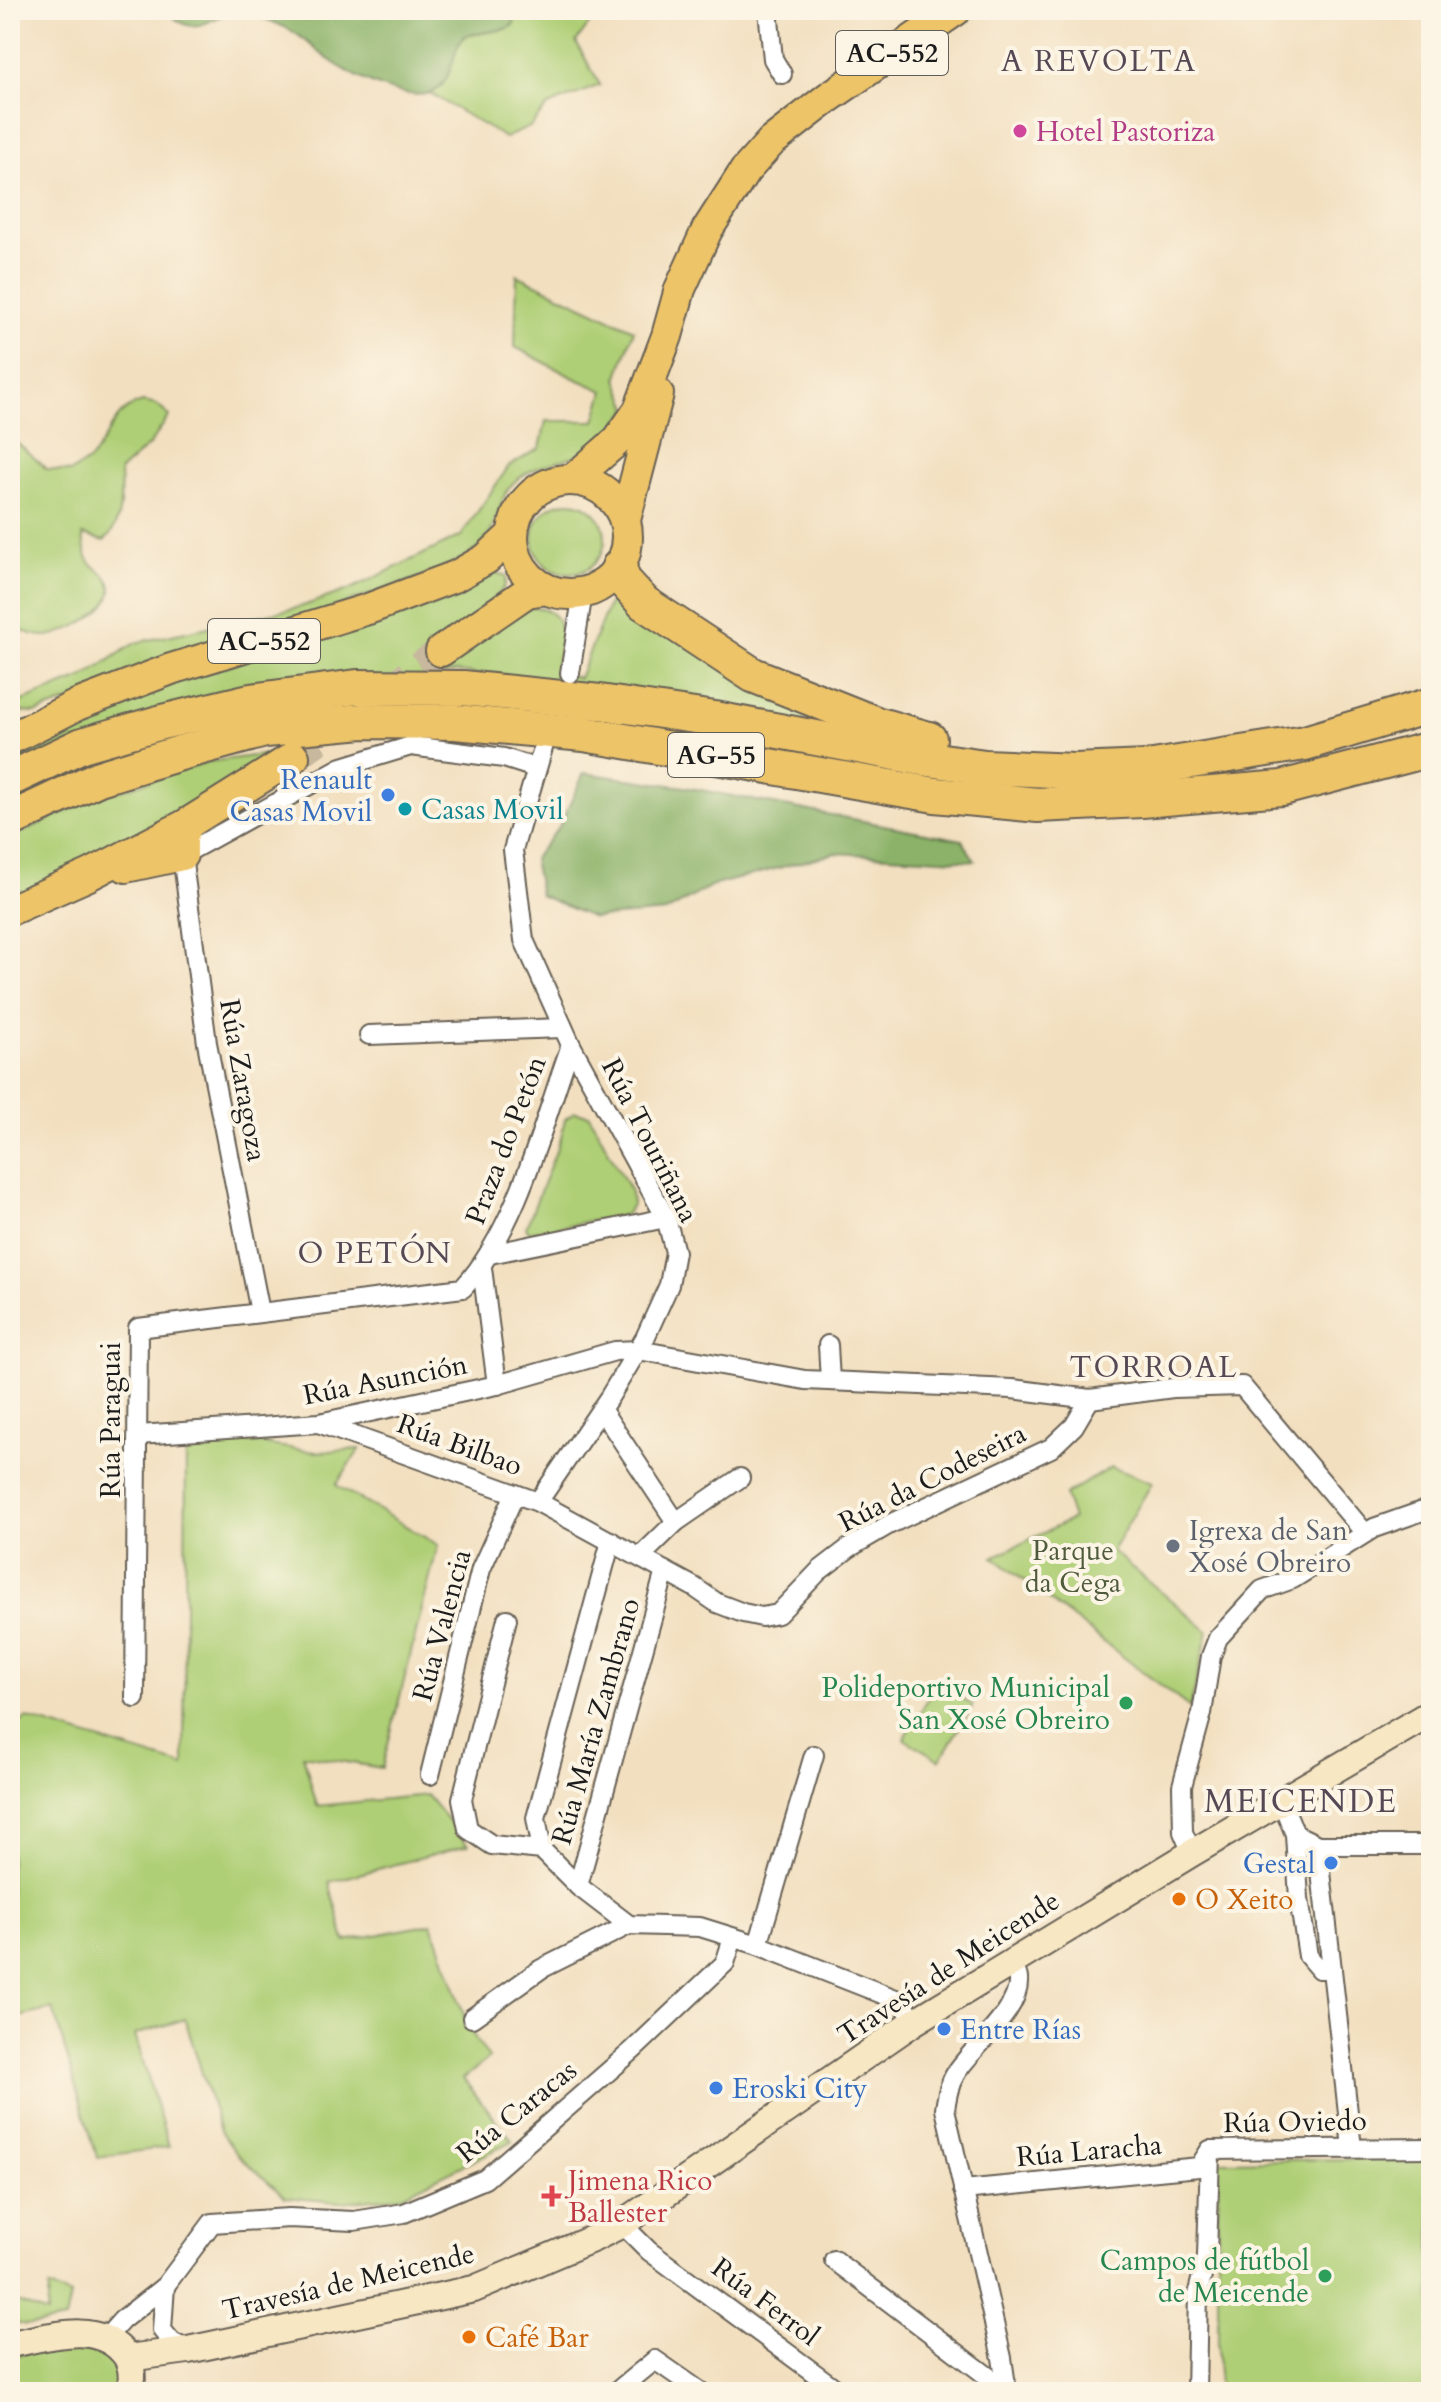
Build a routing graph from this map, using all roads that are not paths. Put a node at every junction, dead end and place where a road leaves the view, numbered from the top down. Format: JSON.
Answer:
{"nodes":[{"id":1,"x":768,"y":10,"type":"edge"},
{"id":2,"x":956,"y":10,"type":"edge"},
{"id":3,"x":782,"y":74,"type":"dead end"},
{"id":4,"x":667,"y":336,"type":"junction"},
{"id":5,"x":572,"y":480,"type":"junction"},
{"id":6,"x":625,"y":520,"type":"junction"},
{"id":7,"x":512,"y":535,"type":"junction"},
{"id":8,"x":619,"y":567,"type":"junction"},
{"id":9,"x":546,"y":589,"type":"junction"},
{"id":10,"x":583,"y":593,"type":"junction"},
{"id":11,"x":441,"y":651,"type":"tunnel mouth"},
{"id":12,"x":570,"y":673,"type":"dead end"},
{"id":13,"x":1431,"y":705,"type":"edge"},
{"id":14,"x":10,"y":739,"type":"edge"},
{"id":15,"x":543,"y":748,"type":"dead end"},
{"id":16,"x":1431,"y":749,"type":"edge"},
{"id":17,"x":294,"y":757,"type":"tunnel mouth"},
{"id":18,"x":1208,"y":759,"type":"junction"},
{"id":19,"x":535,"y":768,"type":"junction"},
{"id":20,"x":10,"y":779,"type":"edge"},
{"id":21,"x":10,"y":820,"type":"edge"},
{"id":22,"x":187,"y":824,"type":"junction"},
{"id":23,"x":182,"y":855,"type":"junction"},
{"id":24,"x":89,"y":875,"type":"junction"},
{"id":25,"x":10,"y":910,"type":"edge"},
{"id":26,"x":369,"y":1035,"type":"dead end"},
{"id":27,"x":567,"y":1036,"type":"junction"},
{"id":28,"x":666,"y":1218,"type":"junction"},
{"id":29,"x":486,"y":1261,"type":"junction"},
{"id":30,"x":260,"y":1312,"type":"junction"},
{"id":31,"x":828,"y":1345,"type":"dead end"},
{"id":32,"x":638,"y":1350,"type":"junction"},
{"id":33,"x":830,"y":1381,"type":"junction"},
{"id":34,"x":497,"y":1385,"type":"junction"},
{"id":35,"x":1090,"y":1399,"type":"junction"},
{"id":36,"x":601,"y":1409,"type":"junction"},
{"id":37,"x":319,"y":1423,"type":"junction"},
{"id":38,"x":138,"y":1435,"type":"junction"},
{"id":39,"x":740,"y":1478,"type":"dead end"},
{"id":40,"x":515,"y":1494,"type":"junction"},
{"id":41,"x":538,"y":1502,"type":"junction"},
{"id":42,"x":1431,"y":1508,"type":"edge"},
{"id":43,"x":676,"y":1522,"type":"junction"},
{"id":44,"x":1365,"y":1533,"type":"junction"},
{"id":45,"x":611,"y":1541,"type":"junction"},
{"id":46,"x":640,"y":1557,"type":"junction"},
{"id":47,"x":665,"y":1571,"type":"junction"},
{"id":48,"x":507,"y":1619,"type":"dead end"},
{"id":49,"x":135,"y":1698,"type":"dead end"},
{"id":50,"x":1431,"y":1713,"type":"edge"},
{"id":51,"x":814,"y":1755,"type":"dead end"},
{"id":52,"x":430,"y":1775,"type":"dead end"},
{"id":53,"x":1281,"y":1800,"type":"junction"},
{"id":54,"x":1295,"y":1834,"type":"junction"},
{"id":55,"x":1318,"y":1845,"type":"junction"},
{"id":56,"x":1431,"y":1845,"type":"edge"},
{"id":57,"x":542,"y":1850,"type":"junction"},
{"id":58,"x":1192,"y":1853,"type":"junction"},
{"id":59,"x":578,"y":1886,"type":"junction"},
{"id":60,"x":629,"y":1925,"type":"junction"},
{"id":61,"x":733,"y":1938,"type":"junction"},
{"id":62,"x":758,"y":1945,"type":"junction"},
{"id":63,"x":1010,"y":1962,"type":"junction"},
{"id":64,"x":1332,"y":1969,"type":"junction"},
{"id":65,"x":472,"y":2018,"type":"dead end"},
{"id":66,"x":914,"y":2022,"type":"junction"},
{"id":67,"x":1352,"y":2148,"type":"junction"},
{"id":68,"x":1431,"y":2148,"type":"edge"},
{"id":69,"x":1210,"y":2150,"type":"junction"},
{"id":70,"x":963,"y":2190,"type":"junction"},
{"id":71,"x":622,"y":2224,"type":"junction"},
{"id":72,"x":834,"y":2260,"type":"dead end"},
{"id":73,"x":165,"y":2286,"type":"junction"},
{"id":74,"x":106,"y":2338,"type":"junction"},
{"id":75,"x":10,"y":2344,"type":"edge"},
{"id":76,"x":188,"y":2350,"type":"junction"},
{"id":77,"x":128,"y":2358,"type":"junction"},
{"id":78,"x":1007,"y":2391,"type":"edge"},
{"id":79,"x":130,"y":2392,"type":"edge"},
{"id":80,"x":616,"y":2392,"type":"edge"},
{"id":81,"x":701,"y":2392,"type":"edge"},
{"id":82,"x":840,"y":2392,"type":"edge"},
{"id":83,"x":1196,"y":2392,"type":"edge"}],
"edges":[{"from":1,"to":3,"type":"street"},
{"from":2,"to":4,"type":"main road","number":"AC-552"},
{"from":4,"to":5,"type":"main road","number":"AC-552"},
{"from":4,"to":6,"type":"main road","number":"AC-552"},
{"from":5,"to":6,"type":"main road"},
{"from":5,"to":7,"type":"main road","number":"AC-552"},
{"from":6,"to":8,"type":"main road","number":"AC-552"},
{"from":7,"to":9,"type":"main road"},
{"from":7,"to":14,"type":"main road","number":"AC-552"},
{"from":8,"to":10,"type":"main road"},
{"from":8,"to":18,"type":"highway"},
{"from":9,"to":10,"type":"main road"},
{"from":9,"to":11,"type":"main road"},
{"from":10,"to":12,"type":"street"},
{"from":13,"to":18,"type":"highway","number":"AG-55"},
{"from":15,"to":19,"type":"street","name":"Rúa Touriñana"},
{"from":16,"to":21,"type":"highway","number":"AG-55"},
{"from":17,"to":22,"type":"main road"},
{"from":18,"to":20,"type":"highway","number":"AG-55"},
{"from":19,"to":23,"type":"street"},
{"from":19,"to":27,"type":"street","name":"Rúa Touriñana"},
{"from":22,"to":23,"type":"main road"},
{"from":22,"to":24,"type":"main road"},
{"from":23,"to":24,"type":"main road"},
{"from":23,"to":30,"type":"street","name":"Rúa Zaragoza"},
{"from":24,"to":25,"type":"main road"},
{"from":26,"to":27,"type":"street"},
{"from":27,"to":28,"type":"street","name":"Rúa Touriñana"},
{"from":27,"to":29,"type":"street","name":"Praza do Petón"},
{"from":28,"to":29,"type":"street","name":"Praza do Petón"},
{"from":28,"to":32,"type":"street","name":"Rúa Touriñana"},
{"from":29,"to":30,"type":"street","name":"Rúa Paraguai"},
{"from":29,"to":34,"type":"street"},
{"from":30,"to":38,"type":"street","name":"Rúa Paraguai"},
{"from":31,"to":33,"type":"street"},
{"from":32,"to":33,"type":"street","name":"Rúa Asunción"},
{"from":32,"to":34,"type":"street","name":"Rúa Asunción"},
{"from":32,"to":36,"type":"street","name":"Rúa Touriñana"},
{"from":33,"to":35,"type":"street","name":"Rúa Asunción"},
{"from":34,"to":37,"type":"street","name":"Rúa Asunción"},
{"from":35,"to":44,"type":"street","name":"Rúa Asunción"},
{"from":35,"to":47,"type":"street","name":"Rúa da Codeseira"},
{"from":36,"to":41,"type":"street","name":"Rúa Touriñana"},
{"from":36,"to":43,"type":"street"},
{"from":37,"to":38,"type":"street","name":"Rúa Asunción"},
{"from":37,"to":40,"type":"street","name":"Rúa Bilbao"},
{"from":38,"to":49,"type":"street","name":"Rúa Paraguai"},
{"from":39,"to":43,"type":"street"},
{"from":40,"to":41,"type":"street","name":"Rúa Bilbao"},
{"from":40,"to":52,"type":"street","name":"Rúa Valencia"},
{"from":41,"to":45,"type":"street"},
{"from":42,"to":44,"type":"street"},
{"from":43,"to":46,"type":"street"},
{"from":44,"to":58,"type":"street"},
{"from":45,"to":46,"type":"street"},
{"from":45,"to":57,"type":"street"},
{"from":46,"to":47,"type":"street"},
{"from":47,"to":59,"type":"street","name":"Rúa María Zambrano"},
{"from":48,"to":57,"type":"street"},
{"from":50,"to":53,"type":"main road","name":"Travesía de Meicende"},
{"from":51,"to":62,"type":"street"},
{"from":53,"to":54,"type":"street"},
{"from":53,"to":58,"type":"main road","name":"Travesía de Meicende"},
{"from":54,"to":55,"type":"street"},
{"from":54,"to":64,"type":"street"},
{"from":55,"to":56,"type":"street"},
{"from":55,"to":64,"type":"street"},
{"from":57,"to":59,"type":"street"},
{"from":58,"to":63,"type":"main road","name":"Travesía de Meicende"},
{"from":59,"to":60,"type":"street"},
{"from":60,"to":61,"type":"street"},
{"from":60,"to":65,"type":"street"},
{"from":61,"to":62,"type":"street"},
{"from":61,"to":73,"type":"street","name":"Rúa Caracas"},
{"from":62,"to":66,"type":"street"},
{"from":63,"to":66,"type":"main road","name":"Travesía de Meicende"},
{"from":63,"to":70,"type":"street"},
{"from":64,"to":67,"type":"street"},
{"from":66,"to":71,"type":"main road","name":"Travesía de Meicende"},
{"from":67,"to":68,"type":"street","name":"Rúa Oviedo"},
{"from":67,"to":69,"type":"street","name":"Rúa Oviedo"},
{"from":69,"to":70,"type":"street","name":"Rúa Laracha"},
{"from":69,"to":83,"type":"street","name":"Rúa Oviedo"},
{"from":70,"to":78,"type":"street"},
{"from":71,"to":76,"type":"main road","name":"Travesía de Meicende"},
{"from":71,"to":82,"type":"street","name":"Rúa Ferrol"},
{"from":72,"to":78,"type":"street"},
{"from":73,"to":74,"type":"street","name":"Rúa Caracas"},
{"from":73,"to":76,"type":"street"},
{"from":74,"to":75,"type":"main road"},
{"from":74,"to":77,"type":"main road"},
{"from":76,"to":77,"type":"main road","name":"Travesía de Meicende"},
{"from":77,"to":79,"type":"main road"},
{"from":80,"to":81,"type":"street"}]}
